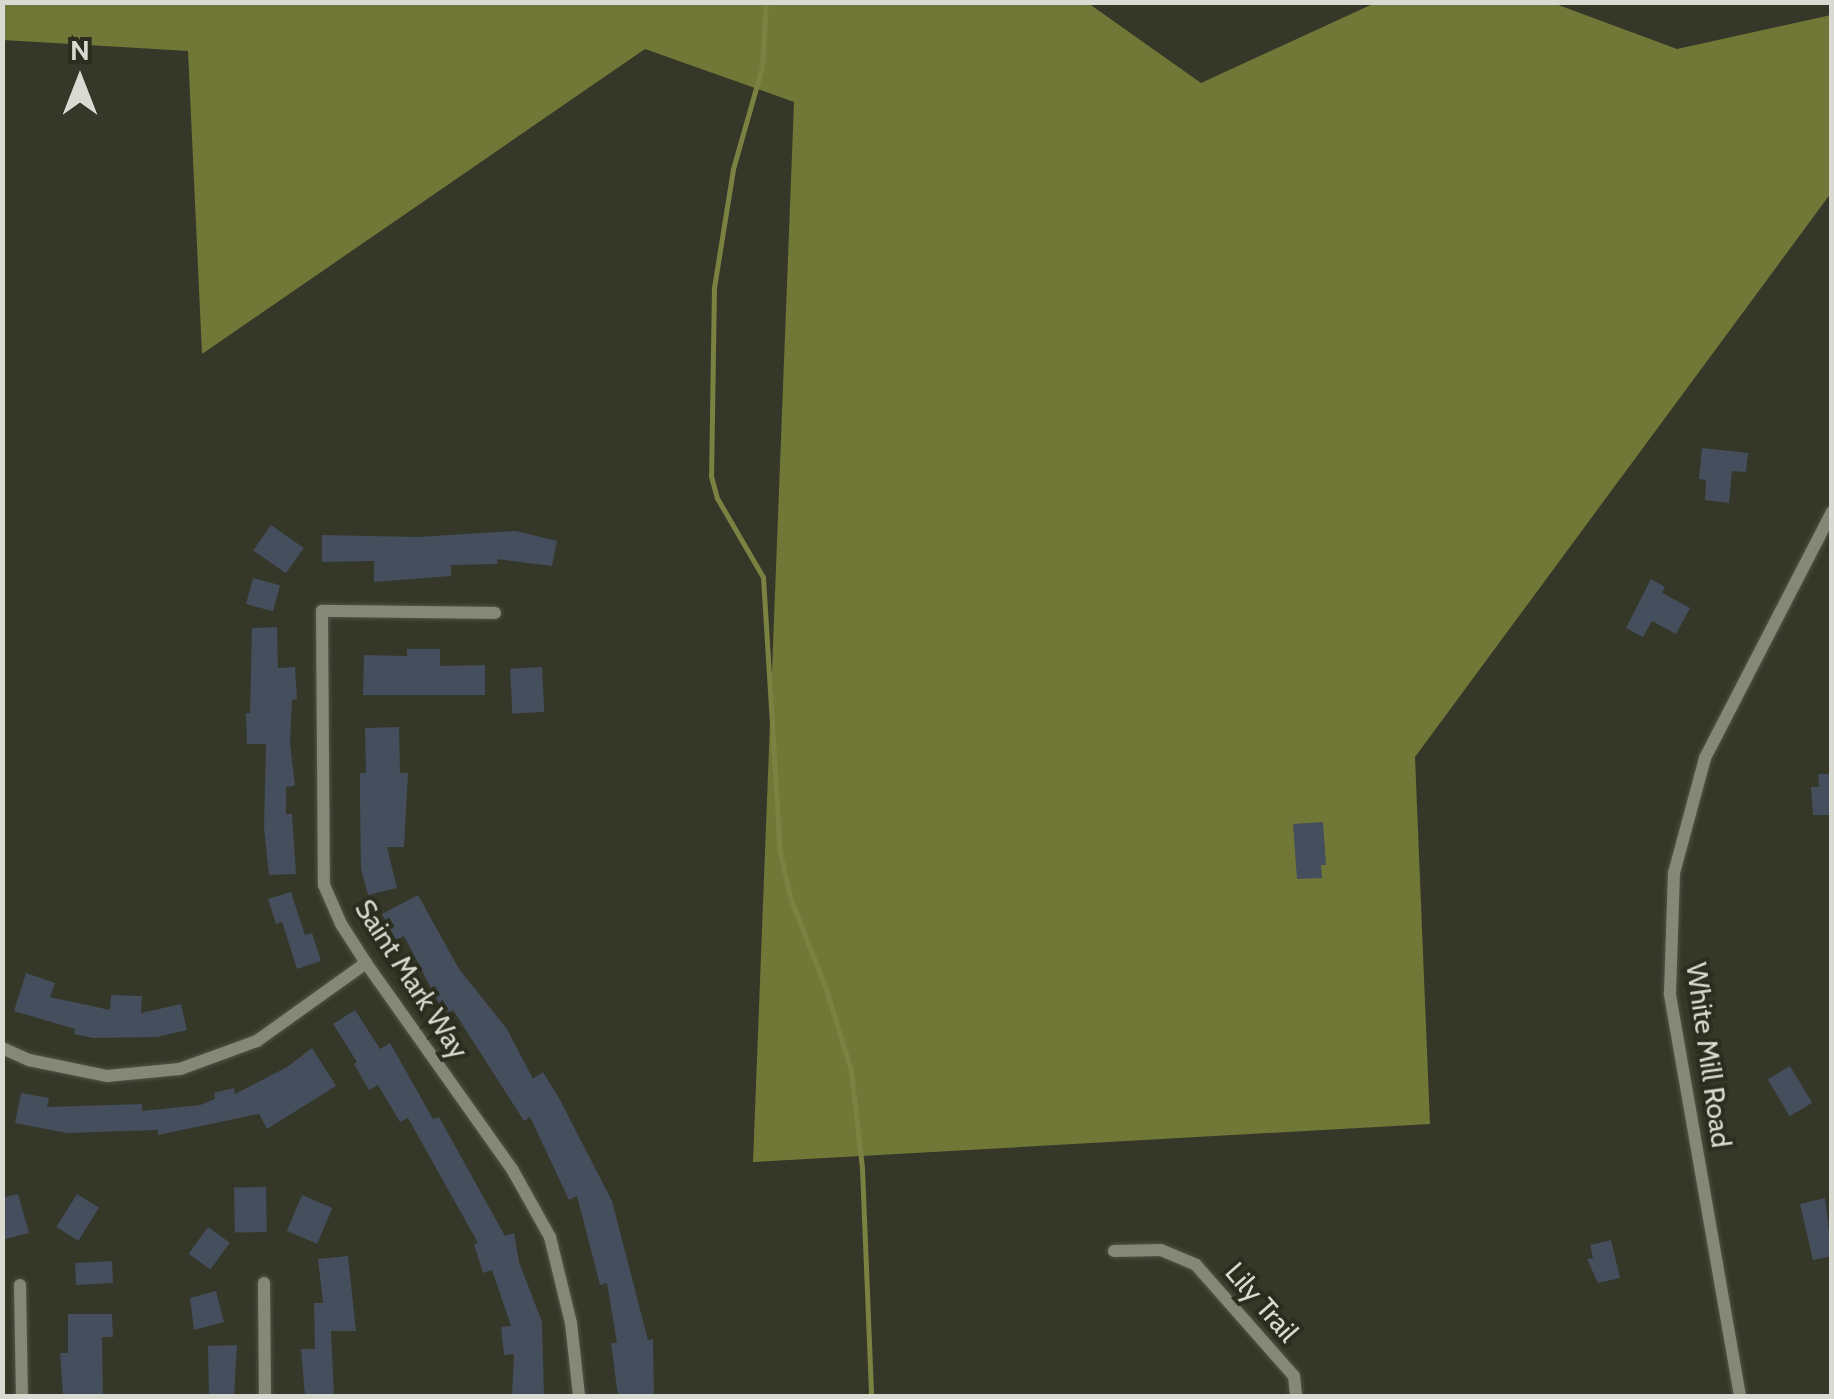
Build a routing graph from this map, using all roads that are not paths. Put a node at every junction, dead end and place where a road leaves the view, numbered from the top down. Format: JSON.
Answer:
{"nodes":[{"id":1,"x":1832,"y":512,"type":"edge"},
{"id":2,"x":495,"y":613,"type":"dead end"},
{"id":3,"x":366,"y":964,"type":"junction"},
{"id":4,"x":2,"y":1048,"type":"edge"},
{"id":5,"x":1114,"y":1250,"type":"dead end"},
{"id":6,"x":264,"y":1283,"type":"dead end"},
{"id":7,"x":20,"y":1286,"type":"dead end"},
{"id":8,"x":22,"y":1396,"type":"edge"},
{"id":9,"x":265,"y":1396,"type":"edge"},
{"id":10,"x":579,"y":1396,"type":"edge"},
{"id":11,"x":1296,"y":1396,"type":"edge"},
{"id":12,"x":1740,"y":1396,"type":"edge"}],
"edges":[{"from":1,"to":12,"type":"street","name":"White Mill Road"},
{"from":2,"to":3,"type":"street","name":"Saint Mark Way"},
{"from":3,"to":4,"type":"street"},
{"from":3,"to":10,"type":"street","name":"Saint Mark Way"},
{"from":5,"to":11,"type":"street","name":"Lily Trail"},
{"from":6,"to":9,"type":"street"},
{"from":7,"to":8,"type":"street"}]}
